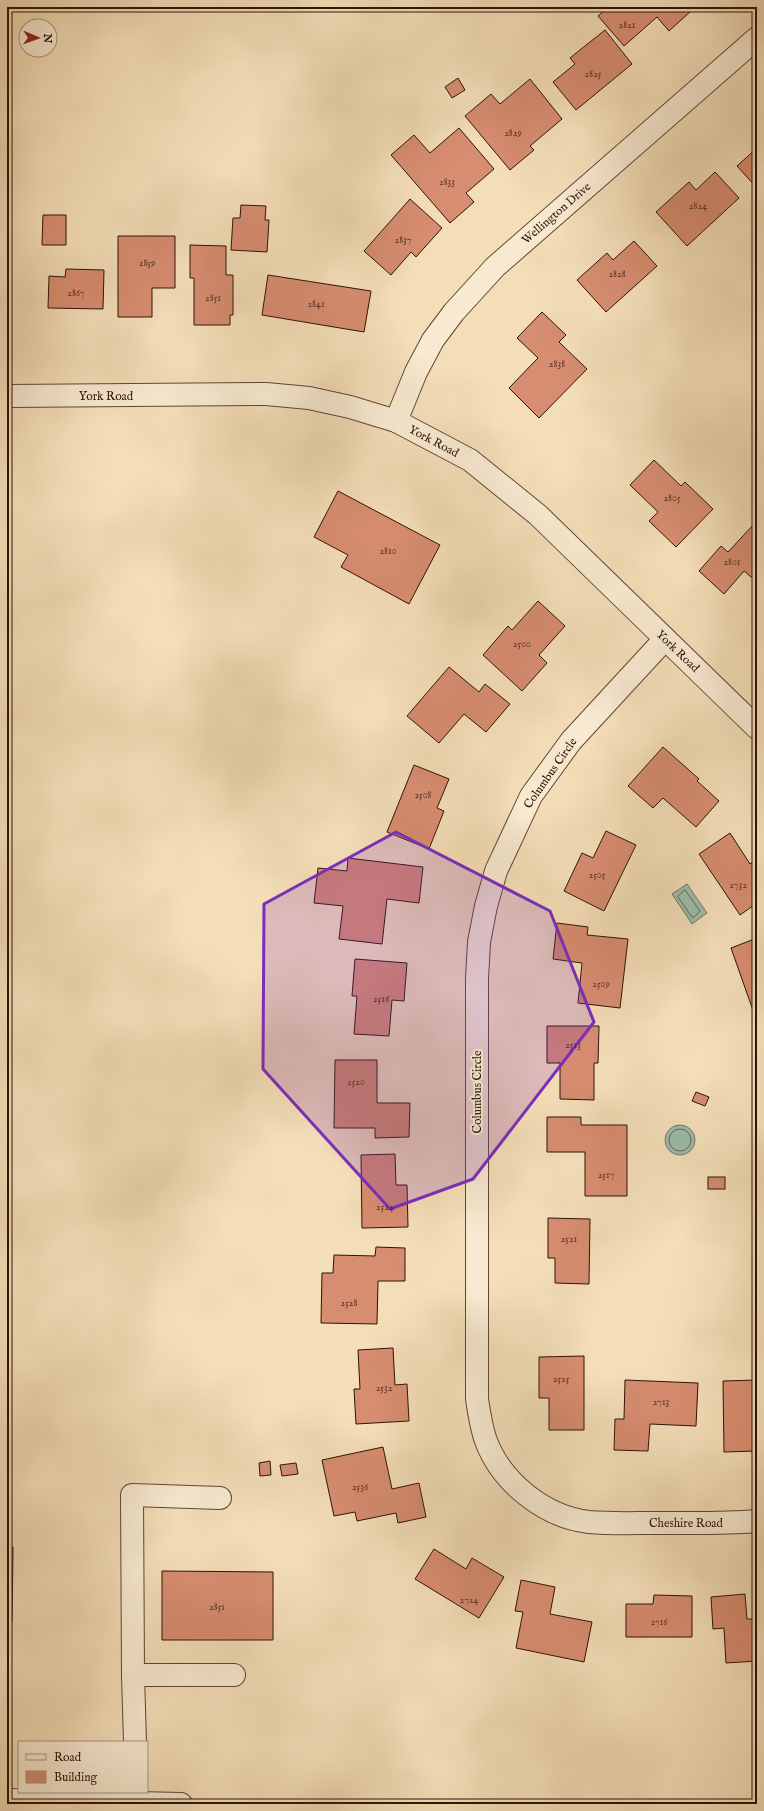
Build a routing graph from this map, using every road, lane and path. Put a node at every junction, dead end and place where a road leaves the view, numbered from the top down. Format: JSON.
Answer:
{"nodes":[{"id":1,"x":757,"y":38,"type":"edge"},
{"id":2,"x":7,"y":396,"type":"edge"},
{"id":3,"x":396,"y":421,"type":"junction"},
{"id":4,"x":665,"y":639,"type":"junction"},
{"id":5,"x":757,"y":728,"type":"edge"},
{"id":6,"x":220,"y":1498,"type":"dead end"},
{"id":7,"x":757,"y":1521,"type":"edge"},
{"id":8,"x":615,"y":1523,"type":"joint"},
{"id":9,"x":132,"y":1675,"type":"junction"},
{"id":10,"x":234,"y":1675,"type":"dead end"},
{"id":11,"x":135,"y":1741,"type":"edge"},
{"id":12,"x":136,"y":1798,"type":"edge"},
{"id":13,"x":7,"y":1800,"type":"edge"},
{"id":14,"x":181,"y":1804,"type":"edge"}],
"edges":[{"from":1,"to":3,"type":"street","name":"Wellington Drive"},
{"from":2,"to":3,"type":"street","name":"York Road"},
{"from":3,"to":4,"type":"street","name":"York Road"},
{"from":4,"to":5,"type":"street","name":"York Road"},
{"from":4,"to":8,"type":"street","name":"Columbus Circle"},
{"from":6,"to":9,"type":"street"},
{"from":7,"to":8,"type":"street","name":"Cheshire Road"},
{"from":9,"to":10,"type":"street"},
{"from":9,"to":11,"type":"street"},
{"from":12,"to":13,"type":"street"},
{"from":12,"to":14,"type":"street"}]}
